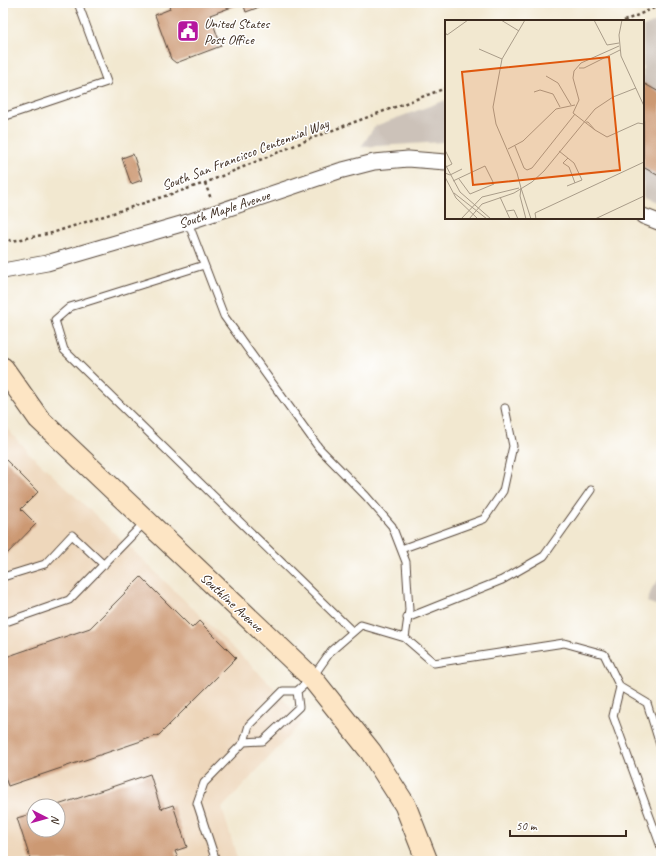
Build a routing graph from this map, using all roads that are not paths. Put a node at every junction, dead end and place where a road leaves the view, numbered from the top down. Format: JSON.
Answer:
{"nodes":[{"id":1,"x":78,"y":3,"type":"edge"},
{"id":2,"x":3,"y":117,"type":"edge"},
{"id":3,"x":445,"y":162,"type":"edge"},
{"id":4,"x":644,"y":216,"type":"edge"},
{"id":5,"x":188,"y":222,"type":"junction"},
{"id":6,"x":661,"y":224,"type":"edge"},
{"id":7,"x":204,"y":265,"type":"junction"},
{"id":8,"x":3,"y":271,"type":"edge"},
{"id":9,"x":3,"y":368,"type":"edge"},
{"id":10,"x":504,"y":408,"type":"dead end"},
{"id":11,"x":591,"y":490,"type":"dead end"},
{"id":12,"x":146,"y":520,"type":"junction"},
{"id":13,"x":401,"y":549,"type":"junction"},
{"id":14,"x":104,"y":564,"type":"junction"},
{"id":15,"x":3,"y":577,"type":"edge"},
{"id":16,"x":408,"y":618,"type":"junction"},
{"id":17,"x":3,"y":623,"type":"edge"},
{"id":18,"x":353,"y":632,"type":"junction"},
{"id":19,"x":404,"y":638,"type":"junction"},
{"id":20,"x":305,"y":684,"type":"junction"},
{"id":21,"x":620,"y":687,"type":"junction"},
{"id":22,"x":244,"y":742,"type":"junction"},
{"id":23,"x":661,"y":748,"type":"edge"},
{"id":24,"x":661,"y":847,"type":"edge"},
{"id":25,"x":216,"y":861,"type":"edge"},
{"id":26,"x":427,"y":861,"type":"edge"}],
"edges":[{"from":1,"to":2,"type":"lane"},
{"from":3,"to":5,"type":"street","name":"South Maple Avenue"},
{"from":4,"to":6,"type":"street"},
{"from":5,"to":7,"type":"lane"},
{"from":5,"to":8,"type":"street","name":"South Maple Avenue"},
{"from":7,"to":13,"type":"lane"},
{"from":7,"to":18,"type":"lane"},
{"from":9,"to":12,"type":"street","name":"Southline Avenue"},
{"from":10,"to":13,"type":"lane"},
{"from":11,"to":16,"type":"lane"},
{"from":12,"to":14,"type":"lane"},
{"from":12,"to":20,"type":"street","name":"Southline Avenue"},
{"from":13,"to":16,"type":"lane"},
{"from":14,"to":15,"type":"lane"},
{"from":14,"to":17,"type":"lane"},
{"from":16,"to":19,"type":"lane"},
{"from":18,"to":19,"type":"lane"},
{"from":18,"to":20,"type":"lane"},
{"from":19,"to":21,"type":"lane"},
{"from":20,"to":22,"type":"lane"},
{"from":20,"to":22,"type":"lane"},
{"from":20,"to":26,"type":"street","name":"Southline Avenue"},
{"from":21,"to":23,"type":"lane"},
{"from":21,"to":24,"type":"lane"},
{"from":22,"to":25,"type":"lane"}]}
